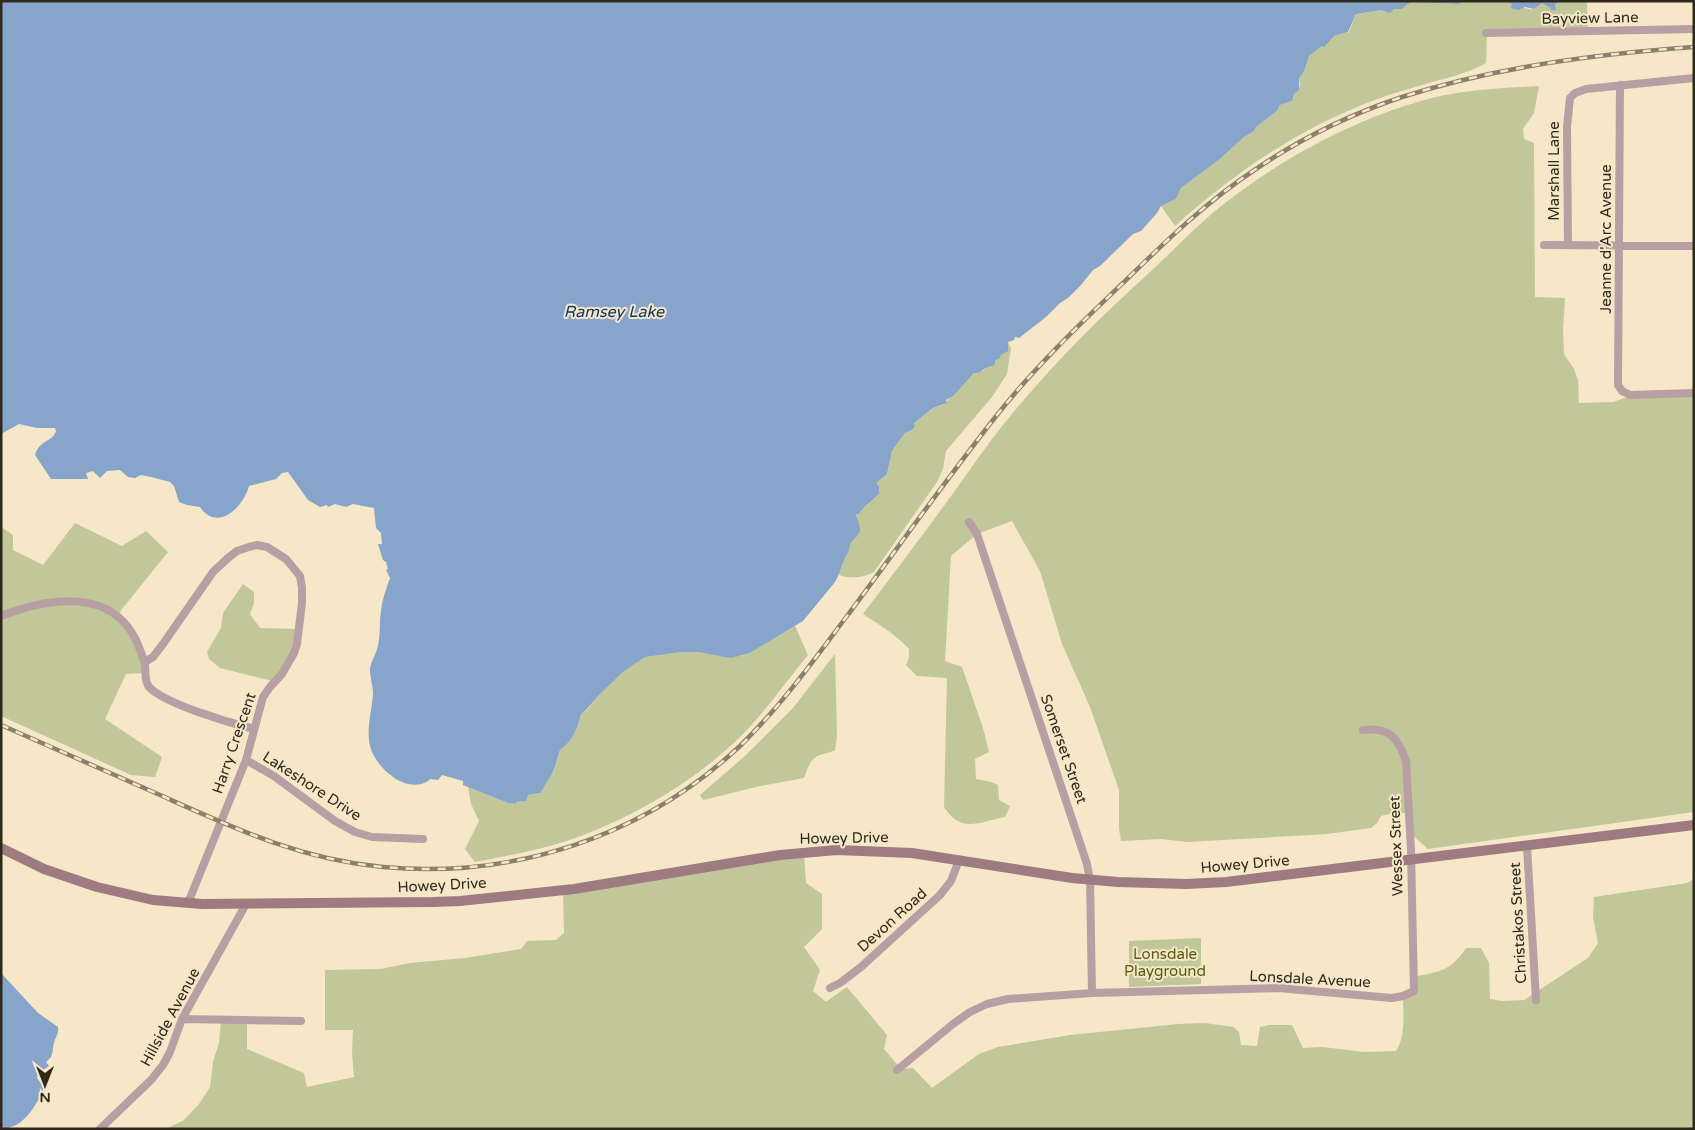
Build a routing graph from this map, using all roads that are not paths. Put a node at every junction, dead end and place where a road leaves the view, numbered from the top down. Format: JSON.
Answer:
{"nodes":[{"id":1,"x":1694,"y":29,"type":"edge"},
{"id":2,"x":1486,"y":33,"type":"dead end"},
{"id":3,"x":1694,"y":78,"type":"edge"},
{"id":4,"x":1620,"y":85,"type":"junction"},
{"id":5,"x":1544,"y":245,"type":"dead end"},
{"id":6,"x":1568,"y":245,"type":"junction"},
{"id":7,"x":1620,"y":245,"type":"junction"},
{"id":8,"x":1694,"y":246,"type":"edge"},
{"id":9,"x":1694,"y":393,"type":"edge"},
{"id":10,"x":968,"y":522,"type":"dead end"},
{"id":11,"x":1,"y":616,"type":"edge"},
{"id":12,"x":145,"y":662,"type":"junction"},
{"id":13,"x":254,"y":729,"type":"junction"},
{"id":14,"x":1363,"y":730,"type":"dead end"},
{"id":15,"x":246,"y":760,"type":"junction"},
{"id":16,"x":1694,"y":825,"type":"edge"},
{"id":17,"x":423,"y":839,"type":"dead end"},
{"id":18,"x":1527,"y":846,"type":"junction"},
{"id":19,"x":1,"y":848,"type":"edge"},
{"id":20,"x":958,"y":860,"type":"junction"},
{"id":21,"x":1411,"y":860,"type":"junction"},
{"id":22,"x":1090,"y":880,"type":"junction"},
{"id":23,"x":188,"y":904,"type":"junction"},
{"id":24,"x":246,"y":904,"type":"junction"},
{"id":25,"x":830,"y":988,"type":"dead end"},
{"id":26,"x":1414,"y":991,"type":"joint"},
{"id":27,"x":1092,"y":993,"type":"junction"},
{"id":28,"x":1536,"y":1000,"type":"dead end"},
{"id":29,"x":182,"y":1019,"type":"junction"},
{"id":30,"x":300,"y":1021,"type":"dead end"},
{"id":31,"x":897,"y":1070,"type":"dead end"},
{"id":32,"x":100,"y":1129,"type":"edge"}],
"edges":[{"from":1,"to":2,"type":"street","name":"Bayview Lane"},
{"from":3,"to":4,"type":"street"},
{"from":4,"to":6,"type":"street","name":"Marshall Lane"},
{"from":4,"to":7,"type":"street","name":"Jeanne d'Arc Avenue"},
{"from":5,"to":6,"type":"street"},
{"from":6,"to":7,"type":"street"},
{"from":7,"to":8,"type":"street"},
{"from":7,"to":9,"type":"street","name":"Jeanne d'Arc Avenue"},
{"from":10,"to":22,"type":"street","name":"Somerset Street"},
{"from":11,"to":12,"type":"street"},
{"from":12,"to":13,"type":"street"},
{"from":12,"to":13,"type":"street","name":"Harry Crescent"},
{"from":13,"to":15,"type":"street","name":"Harry Crescent"},
{"from":14,"to":21,"type":"street","name":"Wessex Street"},
{"from":15,"to":17,"type":"street","name":"Lakeshore Drive"},
{"from":15,"to":23,"type":"street","name":"Harry Crescent"},
{"from":16,"to":18,"type":"main road","name":"Howey Drive"},
{"from":18,"to":21,"type":"main road","name":"Howey Drive"},
{"from":18,"to":28,"type":"street","name":"Christakos Street"},
{"from":19,"to":23,"type":"main road","name":"Howey Drive"},
{"from":20,"to":22,"type":"main road","name":"Howey Drive"},
{"from":20,"to":24,"type":"main road","name":"Howey Drive"},
{"from":20,"to":25,"type":"street","name":"Devon Road"},
{"from":21,"to":22,"type":"main road","name":"Howey Drive"},
{"from":21,"to":26,"type":"street","name":"Wessex Street"},
{"from":22,"to":27,"type":"street","name":"Somerset Street"},
{"from":23,"to":24,"type":"main road","name":"Howey Drive"},
{"from":24,"to":29,"type":"street","name":"Hillside Avenue"},
{"from":26,"to":27,"type":"street","name":"Lonsdale Avenue"},
{"from":27,"to":31,"type":"street","name":"Lonsdale Avenue"},
{"from":29,"to":30,"type":"street"},
{"from":29,"to":32,"type":"street","name":"Hillside Avenue"}]}
